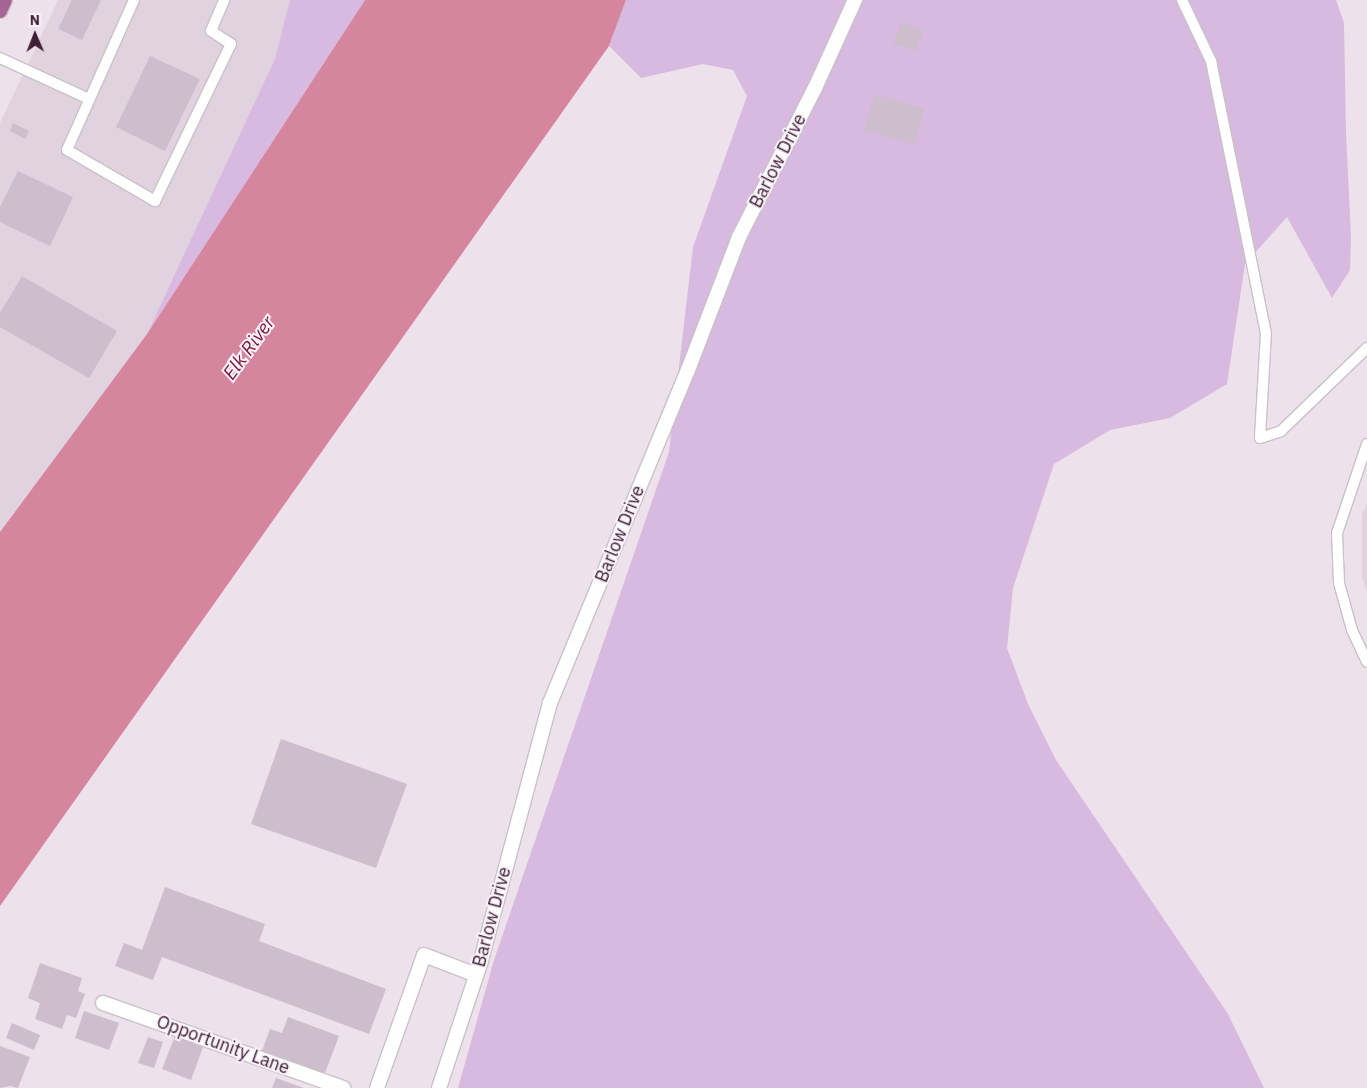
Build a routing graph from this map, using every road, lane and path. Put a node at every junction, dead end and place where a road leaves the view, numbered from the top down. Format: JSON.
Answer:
{"nodes":[{"id":1,"x":5,"y":0,"type":"edge"},
{"id":2,"x":134,"y":0,"type":"edge"},
{"id":3,"x":224,"y":0,"type":"edge"},
{"id":4,"x":855,"y":0,"type":"edge"},
{"id":5,"x":1182,"y":0,"type":"edge"},
{"id":6,"x":0,"y":11,"type":"edge"},
{"id":7,"x":0,"y":58,"type":"edge"},
{"id":8,"x":89,"y":99,"type":"junction"},
{"id":9,"x":1367,"y":348,"type":"edge"},
{"id":10,"x":1367,"y":444,"type":"edge"},
{"id":11,"x":1367,"y":662,"type":"edge"},
{"id":12,"x":476,"y":975,"type":"junction"},
{"id":13,"x":102,"y":1003,"type":"dead end"},
{"id":14,"x":343,"y":1088,"type":"edge"},
{"id":15,"x":377,"y":1088,"type":"edge"},
{"id":16,"x":439,"y":1088,"type":"edge"}],
"edges":[{"from":1,"to":6,"type":"main road"},
{"from":2,"to":8,"type":"lane"},
{"from":3,"to":8,"type":"lane"},
{"from":4,"to":12,"type":"street","name":"Barlow Drive"},
{"from":5,"to":9,"type":"lane"},
{"from":7,"to":8,"type":"lane"},
{"from":10,"to":11,"type":"lane"},
{"from":12,"to":15,"type":"street"},
{"from":12,"to":16,"type":"street","name":"Barlow Drive"},
{"from":13,"to":14,"type":"street","name":"Opportunity Lane"}]}
